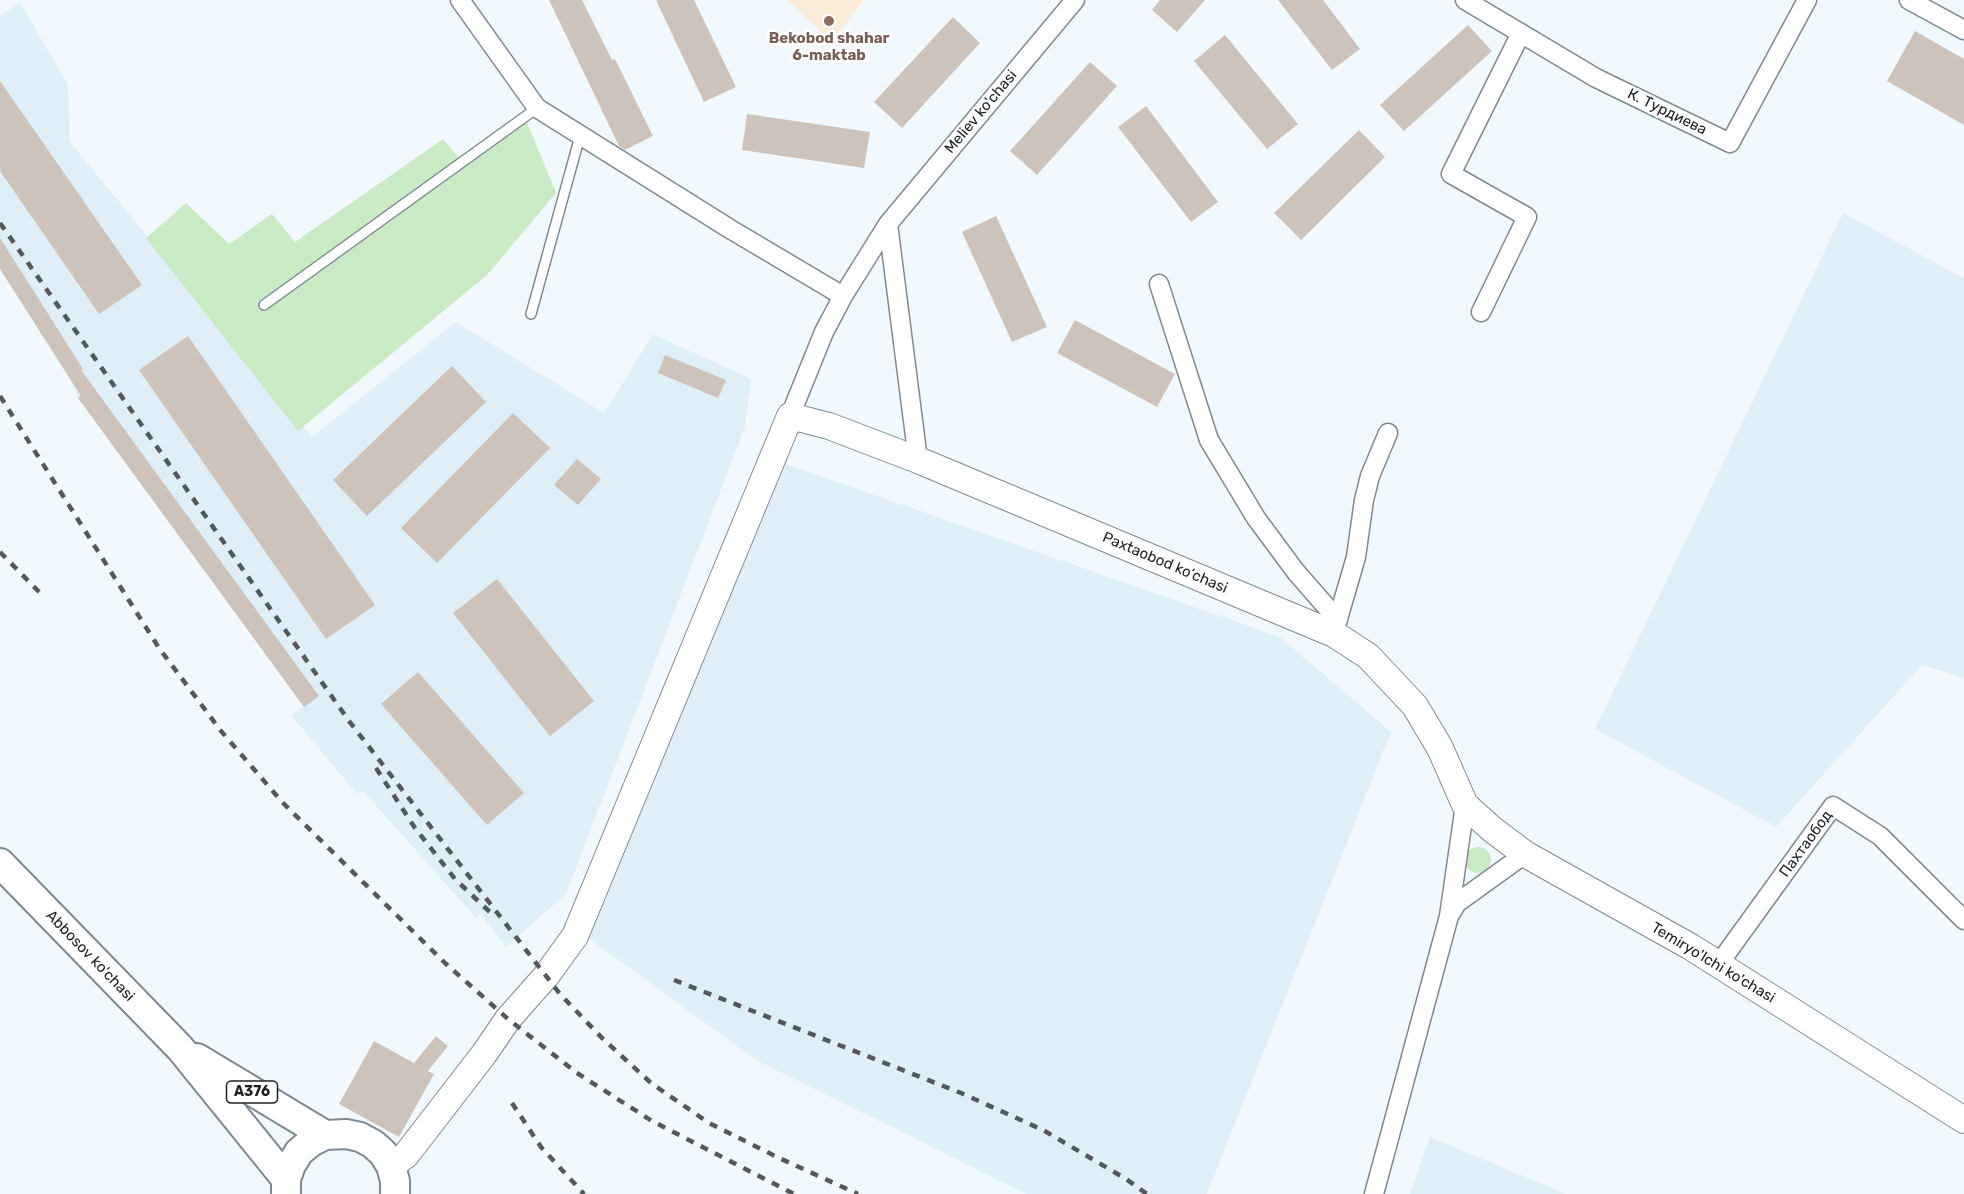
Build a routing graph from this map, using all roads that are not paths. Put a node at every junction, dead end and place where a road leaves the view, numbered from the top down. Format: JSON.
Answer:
{"nodes":[{"id":1,"x":460,"y":0,"type":"edge"},
{"id":2,"x":1075,"y":0,"type":"edge"},
{"id":3,"x":1465,"y":0,"type":"edge"},
{"id":4,"x":1807,"y":0,"type":"edge"},
{"id":5,"x":1909,"y":0,"type":"edge"},
{"id":6,"x":1964,"y":30,"type":"edge"},
{"id":7,"x":1521,"y":33,"type":"junction"},
{"id":8,"x":537,"y":108,"type":"junction"},
{"id":9,"x":580,"y":136,"type":"junction"},
{"id":10,"x":888,"y":224,"type":"junction"},
{"id":11,"x":1159,"y":284,"type":"dead end"},
{"id":12,"x":843,"y":296,"type":"junction"},
{"id":13,"x":264,"y":305,"type":"dead end"},
{"id":14,"x":1481,"y":312,"type":"dead end"},
{"id":15,"x":531,"y":314,"type":"dead end"},
{"id":16,"x":790,"y":416,"type":"junction"},
{"id":17,"x":1388,"y":433,"type":"dead end"},
{"id":18,"x":918,"y":460,"type":"junction"},
{"id":19,"x":1336,"y":627,"type":"junction"},
{"id":20,"x":1465,"y":805,"type":"junction"},
{"id":21,"x":1525,"y":854,"type":"junction"},
{"id":22,"x":0,"y":863,"type":"edge"},
{"id":23,"x":1449,"y":916,"type":"junction"},
{"id":24,"x":1964,"y":920,"type":"edge"},
{"id":25,"x":1719,"y":965,"type":"junction"},
{"id":26,"x":180,"y":1048,"type":"junction"},
{"id":27,"x":1964,"y":1120,"type":"edge"},
{"id":28,"x":325,"y":1135,"type":"junction"},
{"id":29,"x":393,"y":1180,"type":"edge"},
{"id":30,"x":286,"y":1187,"type":"edge"},
{"id":31,"x":1374,"y":1194,"type":"edge"}],
"edges":[{"from":1,"to":8,"type":"street"},
{"from":2,"to":10,"type":"street","name":"Meliev ko'chasi"},
{"from":3,"to":7,"type":"street","name":"К. Турдиева"},
{"from":4,"to":7,"type":"street","name":"К. Турдиева"},
{"from":5,"to":6,"type":"street"},
{"from":7,"to":14,"type":"street"},
{"from":8,"to":9,"type":"street"},
{"from":8,"to":13,"type":"lane"},
{"from":9,"to":12,"type":"street"},
{"from":9,"to":15,"type":"lane"},
{"from":10,"to":12,"type":"street","name":"Meliev ko'chasi"},
{"from":10,"to":18,"type":"street"},
{"from":11,"to":19,"type":"street"},
{"from":12,"to":16,"type":"street","name":"Meliev ko'chasi"},
{"from":16,"to":18,"type":"street","name":"Paxtaobod ko‘chasi"},
{"from":16,"to":29,"type":"street"},
{"from":17,"to":19,"type":"street"},
{"from":18,"to":19,"type":"street","name":"Paxtaobod ko‘chasi"},
{"from":19,"to":20,"type":"street","name":"Paxtaobod ko‘chasi"},
{"from":20,"to":21,"type":"street","name":"Temiryo'lchi ko'chasi"},
{"from":20,"to":23,"type":"street"},
{"from":21,"to":23,"type":"street"},
{"from":21,"to":25,"type":"street","name":"Temiryo'lchi ko'chasi"},
{"from":22,"to":26,"type":"main road","name":"Abbosov ko'chasi"},
{"from":23,"to":31,"type":"street"},
{"from":24,"to":25,"type":"street","name":"Пахтаобод"},
{"from":25,"to":27,"type":"street","name":"Temiryo'lchi ko'chasi"},
{"from":26,"to":28,"type":"main road","name":"Abbosov ko'chasi","number":"A376"},
{"from":26,"to":30,"type":"main road","name":"Abbosov ko'chasi","number":"A376"},
{"from":28,"to":29,"type":"main road"},
{"from":28,"to":30,"type":"main road"}]}
